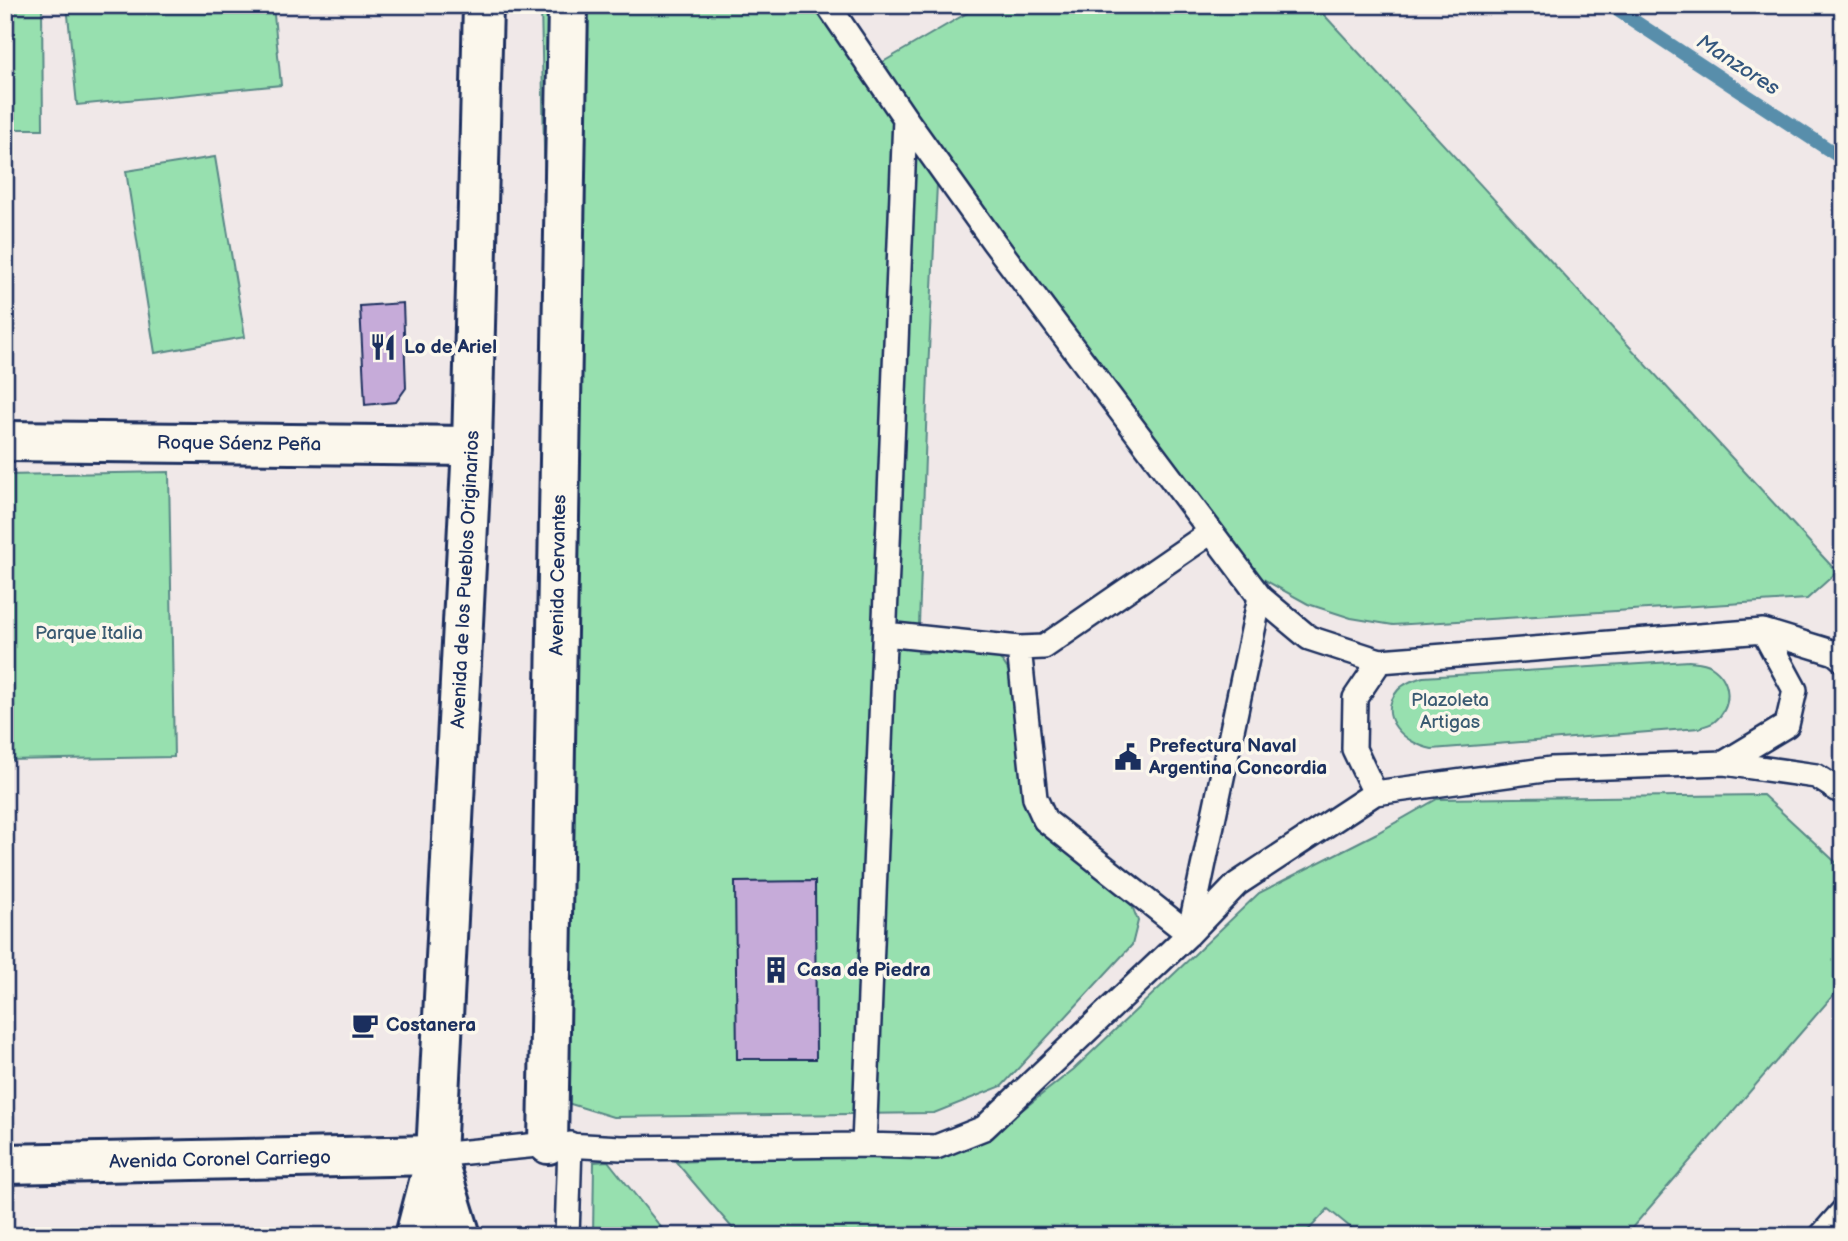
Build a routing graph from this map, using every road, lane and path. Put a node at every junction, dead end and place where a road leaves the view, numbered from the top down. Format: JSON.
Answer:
{"nodes":[{"id":1,"x":484,"y":5,"type":"edge"},
{"id":2,"x":568,"y":5,"type":"edge"},
{"id":3,"x":828,"y":5,"type":"edge"},
{"id":4,"x":905,"y":118,"type":"junction"},
{"id":5,"x":5,"y":442,"type":"edge"},
{"id":6,"x":472,"y":446,"type":"junction"},
{"id":7,"x":1211,"y":532,"type":"junction"},
{"id":8,"x":1260,"y":597,"type":"junction"},
{"id":9,"x":1763,"y":631,"type":"junction"},
{"id":10,"x":884,"y":634,"type":"junction"},
{"id":11,"x":1019,"y":648,"type":"junction"},
{"id":12,"x":1843,"y":660,"type":"edge"},
{"id":13,"x":1380,"y":661,"type":"junction"},
{"id":14,"x":1724,"y":763,"type":"junction"},
{"id":15,"x":1375,"y":793,"type":"junction"},
{"id":16,"x":1843,"y":793,"type":"edge"},
{"id":17,"x":1189,"y":934,"type":"junction"},
{"id":18,"x":559,"y":1144,"type":"junction"},
{"id":19,"x":864,"y":1145,"type":"junction"},
{"id":20,"x":436,"y":1155,"type":"junction"},
{"id":21,"x":5,"y":1164,"type":"edge"},
{"id":22,"x":1842,"y":1215,"type":"edge"},
{"id":23,"x":415,"y":1236,"type":"edge"},
{"id":24,"x":461,"y":1236,"type":"edge"},
{"id":25,"x":567,"y":1236,"type":"edge"},
{"id":26,"x":1821,"y":1236,"type":"edge"}],
"edges":[{"from":1,"to":6,"type":"street","name":"Avenida de los Pueblos Originarios"},
{"from":2,"to":18,"type":"street","name":"Avenida Cervantes"},
{"from":3,"to":4,"type":"lane"},
{"from":4,"to":7,"type":"lane"},
{"from":4,"to":10,"type":"lane"},
{"from":5,"to":6,"type":"street","name":"Roque Sáenz Peña"},
{"from":6,"to":20,"type":"street","name":"Avenida de los Pueblos Originarios"},
{"from":7,"to":8,"type":"lane"},
{"from":7,"to":11,"type":"lane"},
{"from":8,"to":13,"type":"lane"},
{"from":8,"to":17,"type":"lane"},
{"from":9,"to":12,"type":"lane"},
{"from":9,"to":13,"type":"lane"},
{"from":9,"to":14,"type":"lane"},
{"from":10,"to":11,"type":"lane"},
{"from":10,"to":19,"type":"lane"},
{"from":11,"to":17,"type":"lane"},
{"from":13,"to":15,"type":"lane"},
{"from":14,"to":15,"type":"lane"},
{"from":14,"to":16,"type":"lane"},
{"from":15,"to":17,"type":"lane"},
{"from":17,"to":19,"type":"lane"},
{"from":18,"to":19,"type":"lane"},
{"from":18,"to":20,"type":"lane"},
{"from":18,"to":25,"type":"lane"},
{"from":20,"to":21,"type":"street","name":"Avenida Coronel Carriego"},
{"from":20,"to":23,"type":"street","name":"Avenida de los Pueblos Originarios"},
{"from":20,"to":24,"type":"street","name":"Avenida de los Pueblos Originarios"},
{"from":22,"to":26,"type":"lane"}]}
